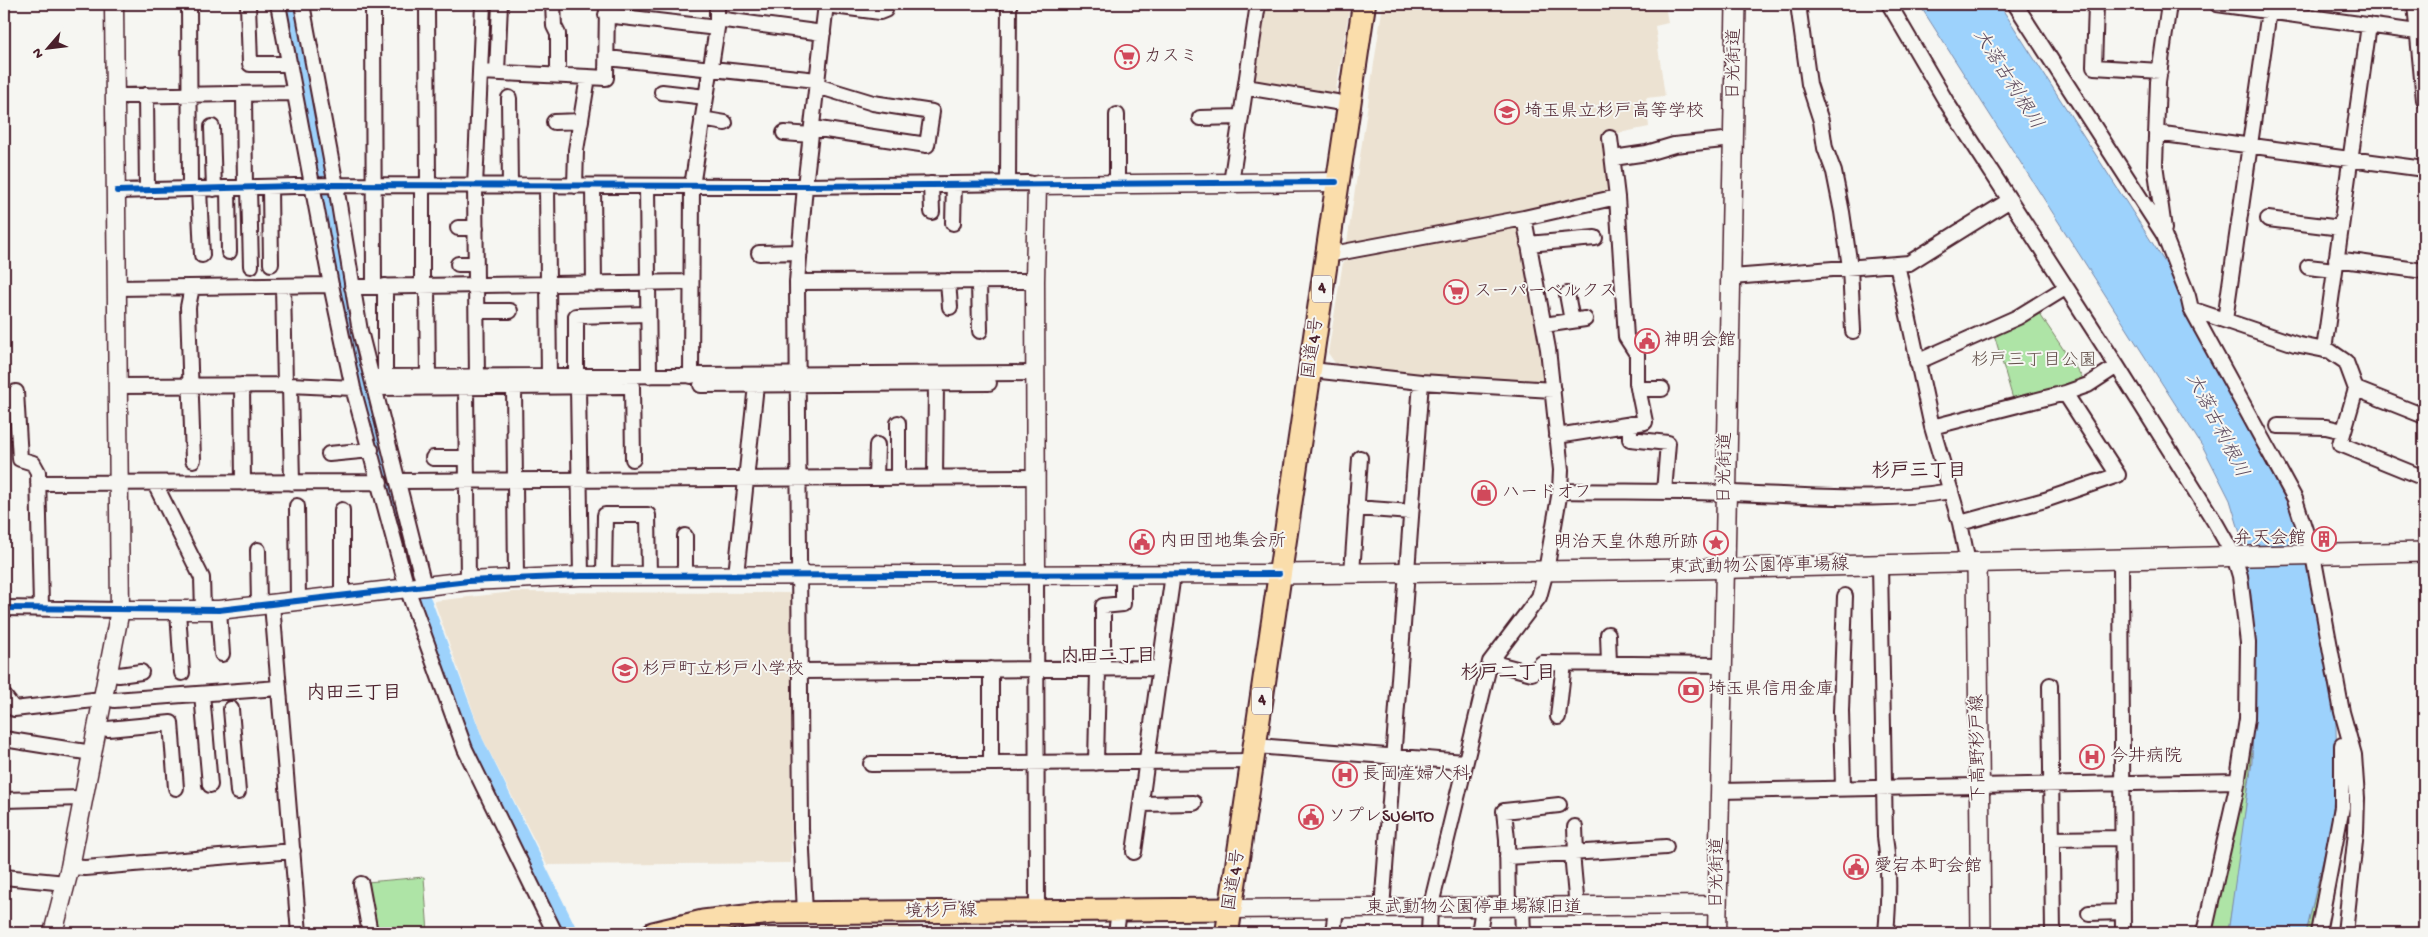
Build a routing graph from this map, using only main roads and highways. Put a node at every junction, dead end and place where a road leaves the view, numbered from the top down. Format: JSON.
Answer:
{"nodes":[{"id":1,"x":1364,"y":4,"type":"edge"},
{"id":2,"x":1736,"y":4,"type":"edge"},
{"id":3,"x":2424,"y":552,"type":"edge"},
{"id":4,"x":1972,"y":563,"type":"junction"},
{"id":5,"x":1725,"y":568,"type":"junction"},
{"id":6,"x":1279,"y":574,"type":"junction"},
{"id":7,"x":1231,"y":909,"type":"junction"},
{"id":8,"x":653,"y":933,"type":"edge"},
{"id":9,"x":1227,"y":933,"type":"edge"},
{"id":10,"x":1981,"y":933,"type":"edge"}],
"edges":[{"from":1,"to":6,"type":"highway","name":"国道4号","number":"4"},
{"from":2,"to":5,"type":"main road","name":"日光街道"},
{"from":3,"to":4,"type":"main road","name":"東武動物公園停車場線"},
{"from":4,"to":5,"type":"main road","name":"東武動物公園停車場線"},
{"from":4,"to":10,"type":"main road","name":"下高野杉戸線"},
{"from":5,"to":6,"type":"main road","name":"東武動物公園停車場線"},
{"from":6,"to":7,"type":"highway","name":"国道4号","number":"4"},
{"from":7,"to":8,"type":"main road","name":"境杉戸線"},
{"from":7,"to":9,"type":"highway","name":"国道4号","number":"4"}]}
